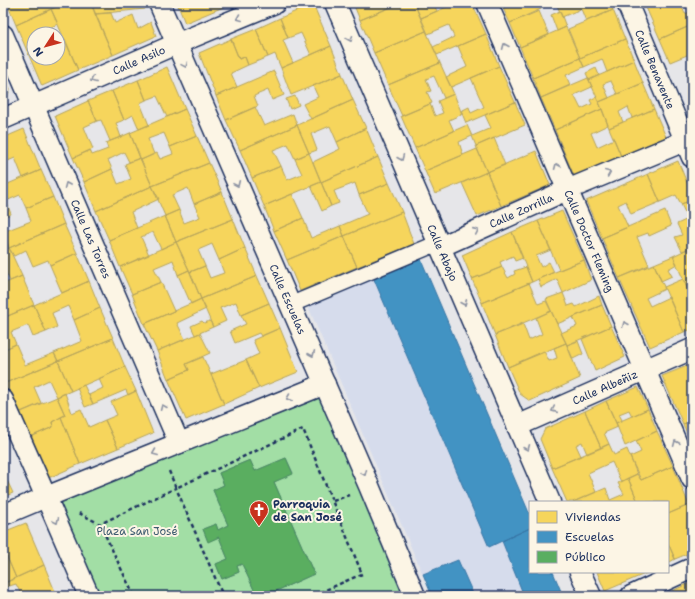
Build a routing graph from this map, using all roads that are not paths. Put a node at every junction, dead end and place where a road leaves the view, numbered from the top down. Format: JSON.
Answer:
{"nodes":[{"id":1,"x":159,"y":3,"type":"edge"},
{"id":2,"x":275,"y":3,"type":"edge"},
{"id":3,"x":335,"y":3,"type":"edge"},
{"id":4,"x":487,"y":3,"type":"edge"},
{"id":5,"x":627,"y":3,"type":"edge"},
{"id":6,"x":3,"y":35,"type":"edge"},
{"id":7,"x":176,"y":44,"type":"junction"},
{"id":8,"x":33,"y":106,"type":"junction"},
{"id":9,"x":3,"y":119,"type":"edge"},
{"id":10,"x":690,"y":145,"type":"edge"},
{"id":11,"x":567,"y":190,"type":"junction"},
{"id":12,"x":439,"y":245,"type":"junction"},
{"id":13,"x":290,"y":305,"type":"junction"},
{"id":14,"x":692,"y":349,"type":"edge"},
{"id":15,"x":645,"y":370,"type":"junction"},
{"id":16,"x":325,"y":384,"type":"junction"},
{"id":17,"x":3,"y":400,"type":"edge"},
{"id":18,"x":517,"y":426,"type":"junction"},
{"id":19,"x":179,"y":443,"type":"junction"},
{"id":20,"x":692,"y":479,"type":"edge"},
{"id":21,"x":46,"y":497,"type":"junction"},
{"id":22,"x":550,"y":501,"type":"edge"},
{"id":23,"x":3,"y":515,"type":"edge"},
{"id":24,"x":692,"y":568,"type":"edge"},
{"id":25,"x":580,"y":573,"type":"edge"},
{"id":26,"x":89,"y":596,"type":"edge"},
{"id":27,"x":415,"y":596,"type":"edge"},
{"id":28,"x":590,"y":596,"type":"edge"},
{"id":29,"x":631,"y":596,"type":"edge"}],
"edges":[{"from":1,"to":7,"type":"street","name":"Calle Escuelas"},
{"from":2,"to":7,"type":"street","name":"Calle Asilo","one_way":true},
{"from":3,"to":12,"type":"street","name":"Calle Abajo","one_way":true},
{"from":11,"to":4,"type":"street","name":"Calle Doctor Fleming","one_way":true},
{"from":5,"to":10,"type":"street","name":"Calle Benavente"},
{"from":6,"to":8,"type":"street","name":"Calle Las Torres"},
{"from":7,"to":8,"type":"street","name":"Calle Asilo","one_way":true},
{"from":7,"to":13,"type":"street","name":"Calle Escuelas","one_way":true},
{"from":8,"to":9,"type":"street","name":"Calle Asilo"},
{"from":19,"to":8,"type":"street","name":"Calle Las Torres","one_way":true},
{"from":11,"to":10,"type":"street","name":"Calle Zorrilla","one_way":true},
{"from":12,"to":11,"type":"street","name":"Calle Zorrilla","one_way":true},
{"from":15,"to":11,"type":"street","name":"Calle Doctor Fleming","one_way":true},
{"from":12,"to":13,"type":"street"},
{"from":12,"to":18,"type":"street","name":"Calle Abajo","one_way":true},
{"from":13,"to":16,"type":"street","name":"Calle Escuelas","one_way":true},
{"from":14,"to":15,"type":"street","name":"Calle Albeñiz"},
{"from":15,"to":18,"type":"street","name":"Calle Albeñiz","one_way":true},
{"from":20,"to":15,"type":"street","name":"Calle Doctor Fleming","one_way":true},
{"from":16,"to":19,"type":"street","one_way":true},
{"from":16,"to":27,"type":"street","name":"Calle Escuelas","one_way":true},
{"from":17,"to":21,"type":"street"},
{"from":18,"to":22,"type":"street","name":"Calle Abajo","one_way":true},
{"from":19,"to":21,"type":"street","one_way":true},
{"from":21,"to":23,"type":"street"},
{"from":21,"to":26,"type":"street","one_way":true},
{"from":24,"to":29,"type":"street"},
{"from":25,"to":28,"type":"street"}]}
